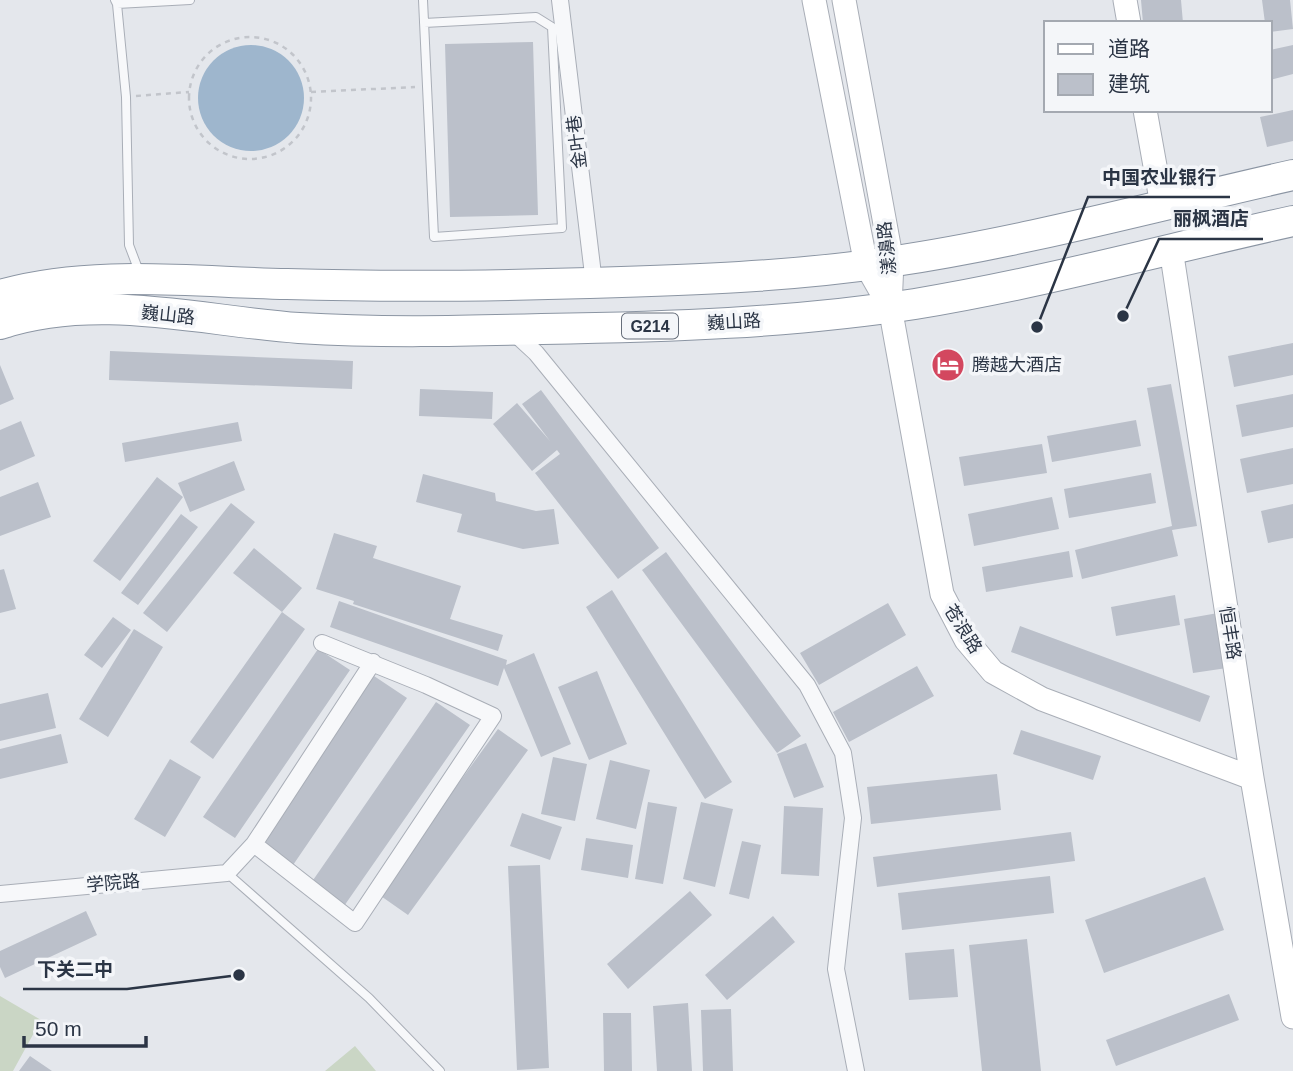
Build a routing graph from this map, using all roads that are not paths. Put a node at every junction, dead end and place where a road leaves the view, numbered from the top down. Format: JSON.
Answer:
{"nodes":[{"id":1,"x":174,"y":0,"type":"edge"},
{"id":2,"x":190,"y":0,"type":"edge"},
{"id":3,"x":423,"y":0,"type":"edge"},
{"id":4,"x":560,"y":0,"type":"edge"},
{"id":5,"x":814,"y":0,"type":"edge"},
{"id":6,"x":844,"y":0,"type":"edge"},
{"id":7,"x":1125,"y":0,"type":"edge"},
{"id":8,"x":116,"y":2,"type":"edge"},
{"id":9,"x":1129,"y":21,"type":"edge"},
{"id":10,"x":424,"y":23,"type":"junction"},
{"id":11,"x":1145,"y":112,"type":"edge"},
{"id":12,"x":1293,"y":175,"type":"edge"},
{"id":13,"x":1163,"y":205,"type":"junction"},
{"id":14,"x":1293,"y":221,"type":"edge"},
{"id":15,"x":1171,"y":249,"type":"junction"},
{"id":16,"x":879,"y":264,"type":"junction"},
{"id":17,"x":143,"y":280,"type":"junction"},
{"id":18,"x":594,"y":283,"type":"junction"},
{"id":19,"x":890,"y":307,"type":"junction"},
{"id":20,"x":2,"y":309,"type":"edge"},
{"id":21,"x":141,"y":312,"type":"junction"},
{"id":22,"x":511,"y":330,"type":"junction"},
{"id":23,"x":322,"y":643,"type":"dead end"},
{"id":24,"x":373,"y":662,"type":"junction"},
{"id":25,"x":1252,"y":778,"type":"junction"},
{"id":26,"x":254,"y":844,"type":"junction"},
{"id":27,"x":227,"y":873,"type":"junction"},
{"id":28,"x":0,"y":894,"type":"edge"},
{"id":29,"x":1293,"y":1017,"type":"edge"},
{"id":30,"x":440,"y":1071,"type":"edge"},
{"id":31,"x":856,"y":1071,"type":"edge"}],
"edges":[{"from":1,"to":2,"type":"lane"},
{"from":1,"to":8,"type":"lane"},
{"from":3,"to":10,"type":"lane"},
{"from":4,"to":18,"type":"street","name":"金叶巷"},
{"from":5,"to":16,"type":"street","name":"漾濞路"},
{"from":6,"to":16,"type":"street","name":"漾濞路"},
{"from":7,"to":9,"type":"street"},
{"from":8,"to":17,"type":"lane"},
{"from":10,"to":10,"type":"lane"},
{"from":11,"to":13,"type":"street"},
{"from":12,"to":13,"type":"highway","name":"巍山路","number":"G214"},
{"from":13,"to":16,"type":"highway","name":"巍山路","number":"G214"},
{"from":14,"to":15,"type":"highway","name":"巍山路","number":"G214"},
{"from":15,"to":19,"type":"highway","name":"巍山路","number":"G214"},
{"from":15,"to":25,"type":"street","name":"恒丰路"},
{"from":16,"to":18,"type":"highway","name":"巍山路","number":"G214"},
{"from":16,"to":19,"type":"street","name":"漾濞路"},
{"from":17,"to":18,"type":"highway","name":"巍山路","number":"G214"},
{"from":17,"to":20,"type":"highway","name":"巍山路","number":"G214"},
{"from":17,"to":21,"type":"highway"},
{"from":19,"to":22,"type":"highway","name":"巍山路","number":"G214"},
{"from":19,"to":25,"type":"street","name":"苍浪路"},
{"from":20,"to":21,"type":"highway","name":"巍山路","number":"G214"},
{"from":21,"to":22,"type":"highway","name":"巍山路","number":"G214"},
{"from":22,"to":31,"type":"street"},
{"from":23,"to":24,"type":"street"},
{"from":24,"to":26,"type":"street"},
{"from":24,"to":26,"type":"street"},
{"from":25,"to":29,"type":"street","name":"恒丰路"},
{"from":26,"to":27,"type":"street"},
{"from":27,"to":28,"type":"street","name":"学院路"},
{"from":27,"to":30,"type":"lane"}]}
